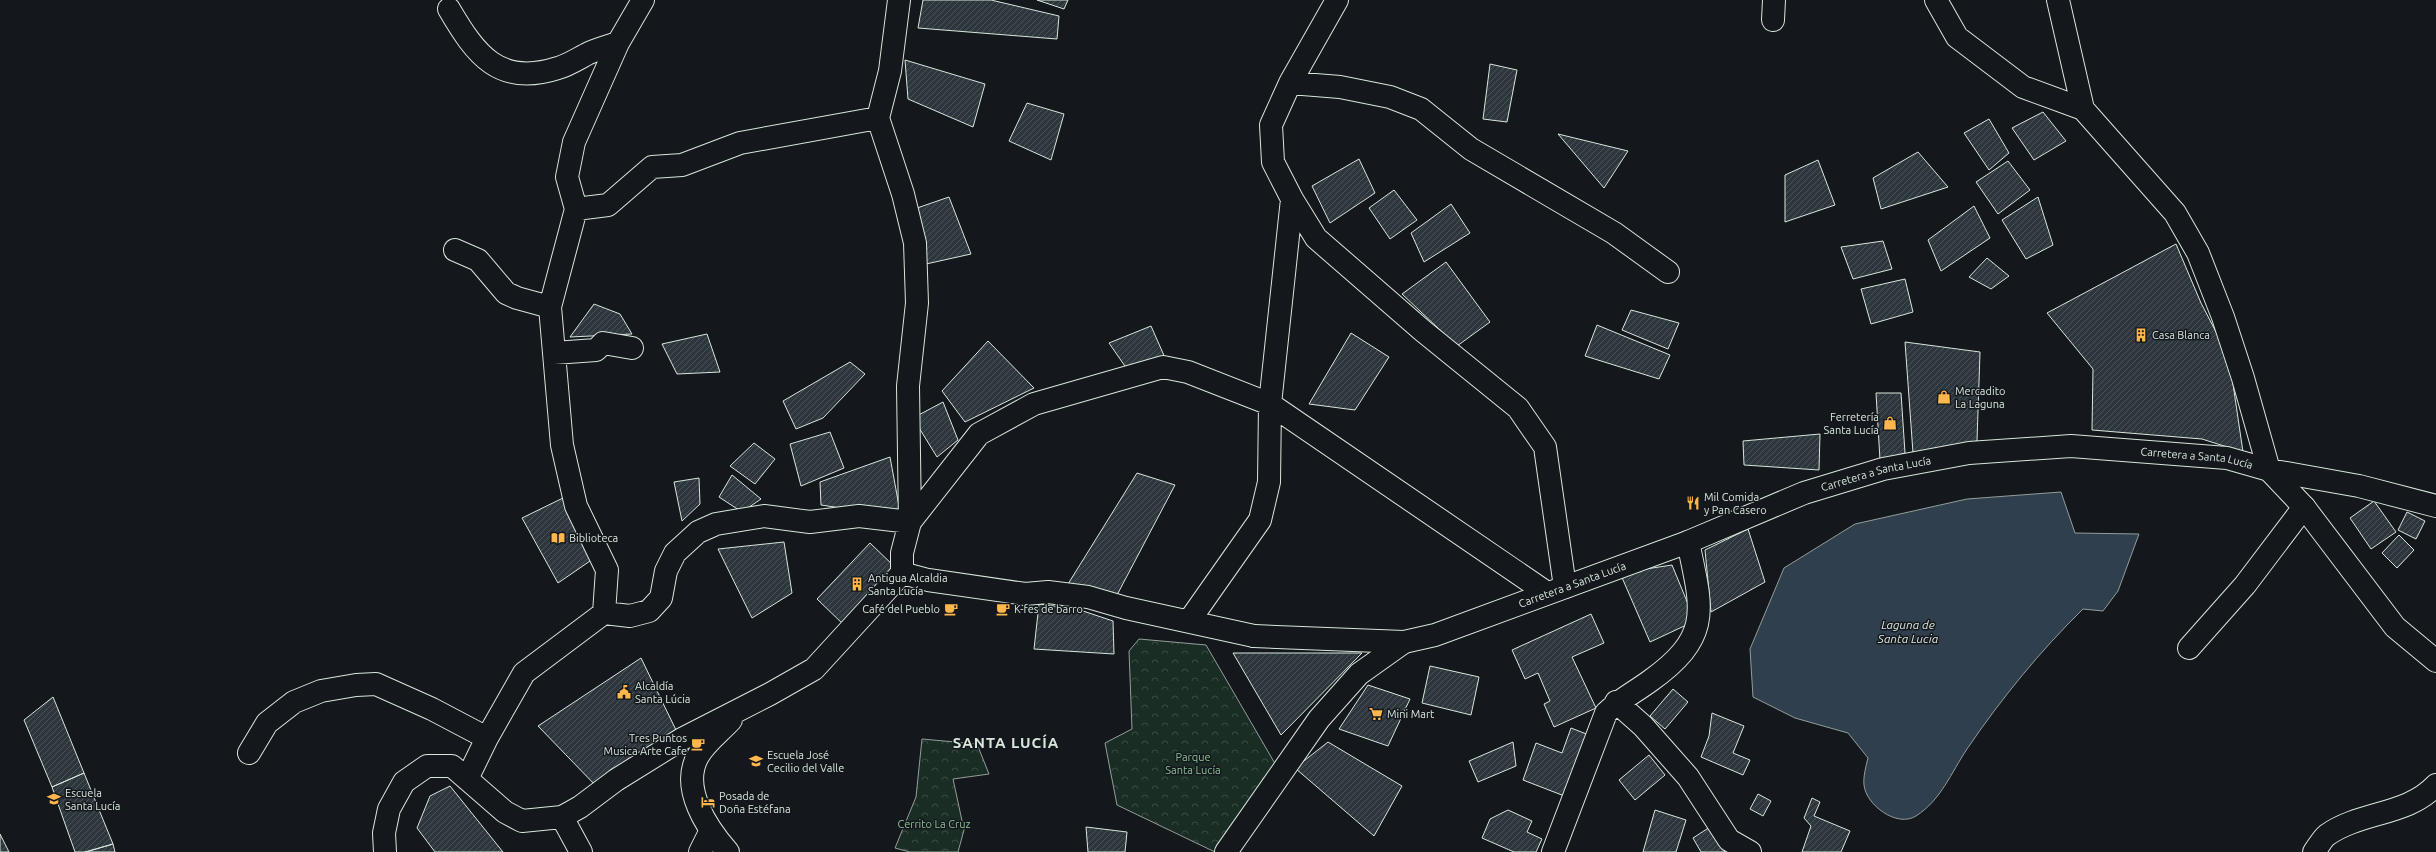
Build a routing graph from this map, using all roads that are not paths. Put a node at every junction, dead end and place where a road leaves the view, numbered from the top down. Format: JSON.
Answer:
{"nodes":[{"id":1,"x":643,"y":0,"type":"edge"},
{"id":2,"x":899,"y":0,"type":"edge"},
{"id":3,"x":1337,"y":0,"type":"edge"},
{"id":4,"x":1936,"y":0,"type":"edge"},
{"id":5,"x":2058,"y":0,"type":"edge"},
{"id":6,"x":449,"y":9,"type":"dead end"},
{"id":7,"x":618,"y":43,"type":"junction"},
{"id":8,"x":1290,"y":83,"type":"junction"},
{"id":9,"x":2083,"y":109,"type":"junction"},
{"id":10,"x":878,"y":118,"type":"junction"},
{"id":11,"x":1292,"y":199,"type":"junction"},
{"id":12,"x":576,"y":209,"type":"junction"},
{"id":13,"x":455,"y":250,"type":"dead end"},
{"id":14,"x":1668,"y":272,"type":"dead end"},
{"id":15,"x":550,"y":307,"type":"junction"},
{"id":16,"x":632,"y":348,"type":"dead end"},
{"id":17,"x":554,"y":353,"type":"junction"},
{"id":18,"x":1270,"y":404,"type":"junction"},
{"id":19,"x":2269,"y":470,"type":"junction"},
{"id":20,"x":2436,"y":506,"type":"edge"},
{"id":21,"x":2304,"y":507,"type":"junction"},
{"id":22,"x":910,"y":522,"type":"junction"},
{"id":23,"x":1688,"y":542,"type":"junction"},
{"id":24,"x":902,"y":573,"type":"junction"},
{"id":25,"x":1556,"y":590,"type":"junction"},
{"id":26,"x":604,"y":613,"type":"junction"},
{"id":27,"x":1189,"y":622,"type":"junction"},
{"id":28,"x":1404,"y":642,"type":"junction"},
{"id":29,"x":2189,"y":648,"type":"dead end"},
{"id":30,"x":2436,"y":661,"type":"edge"},
{"id":31,"x":1616,"y":702,"type":"junction"},
{"id":32,"x":741,"y":709,"type":"junction"},
{"id":33,"x":487,"y":738,"type":"junction"},
{"id":34,"x":249,"y":753,"type":"dead end"},
{"id":35,"x":467,"y":779,"type":"junction"},
{"id":36,"x":2436,"y":785,"type":"edge"},
{"id":37,"x":562,"y":817,"type":"junction"},
{"id":38,"x":710,"y":832,"type":"junction"},
{"id":39,"x":385,"y":852,"type":"edge"},
{"id":40,"x":581,"y":852,"type":"edge"},
{"id":41,"x":700,"y":852,"type":"edge"},
{"id":42,"x":728,"y":852,"type":"edge"},
{"id":43,"x":1226,"y":852,"type":"edge"},
{"id":44,"x":1553,"y":852,"type":"edge"},
{"id":45,"x":1750,"y":852,"type":"edge"},
{"id":46,"x":2314,"y":852,"type":"edge"}],
"edges":[{"from":1,"to":7,"type":"street"},
{"from":2,"to":10,"type":"street"},
{"from":3,"to":8,"type":"street"},
{"from":4,"to":9,"type":"street"},
{"from":5,"to":9,"type":"street"},
{"from":6,"to":7,"type":"street"},
{"from":7,"to":12,"type":"street"},
{"from":8,"to":11,"type":"street"},
{"from":8,"to":14,"type":"street"},
{"from":9,"to":19,"type":"street"},
{"from":10,"to":12,"type":"street"},
{"from":10,"to":22,"type":"street"},
{"from":11,"to":18,"type":"street"},
{"from":11,"to":25,"type":"street"},
{"from":12,"to":15,"type":"street"},
{"from":13,"to":15,"type":"street"},
{"from":15,"to":17,"type":"street"},
{"from":16,"to":17,"type":"street"},
{"from":17,"to":26,"type":"street"},
{"from":18,"to":22,"type":"street"},
{"from":18,"to":25,"type":"street"},
{"from":18,"to":27,"type":"street"},
{"from":19,"to":20,"type":"street","name":"Carretera a Santa Lucía"},
{"from":19,"to":21,"type":"street"},
{"from":19,"to":23,"type":"street","name":"Carretera a Santa Lucía"},
{"from":21,"to":29,"type":"street"},
{"from":21,"to":30,"type":"street"},
{"from":22,"to":24,"type":"street"},
{"from":22,"to":26,"type":"street"},
{"from":23,"to":25,"type":"street","name":"Carretera a Santa Lucía"},
{"from":23,"to":31,"type":"street"},
{"from":24,"to":27,"type":"street","name":"Carretera a Santa Lucía"},
{"from":24,"to":32,"type":"street"},
{"from":25,"to":28,"type":"street","name":"Carretera a Santa Lucía"},
{"from":26,"to":33,"type":"street"},
{"from":27,"to":28,"type":"street","name":"Carretera a Santa Lucía"},
{"from":28,"to":43,"type":"street"},
{"from":31,"to":44,"type":"street"},
{"from":31,"to":45,"type":"street"},
{"from":32,"to":37,"type":"street"},
{"from":32,"to":38,"type":"street"},
{"from":33,"to":34,"type":"street"},
{"from":33,"to":35,"type":"street"},
{"from":35,"to":37,"type":"street"},
{"from":35,"to":39,"type":"street"},
{"from":36,"to":46,"type":"street"},
{"from":37,"to":40,"type":"street"},
{"from":38,"to":41,"type":"street"},
{"from":38,"to":42,"type":"street"}]}
